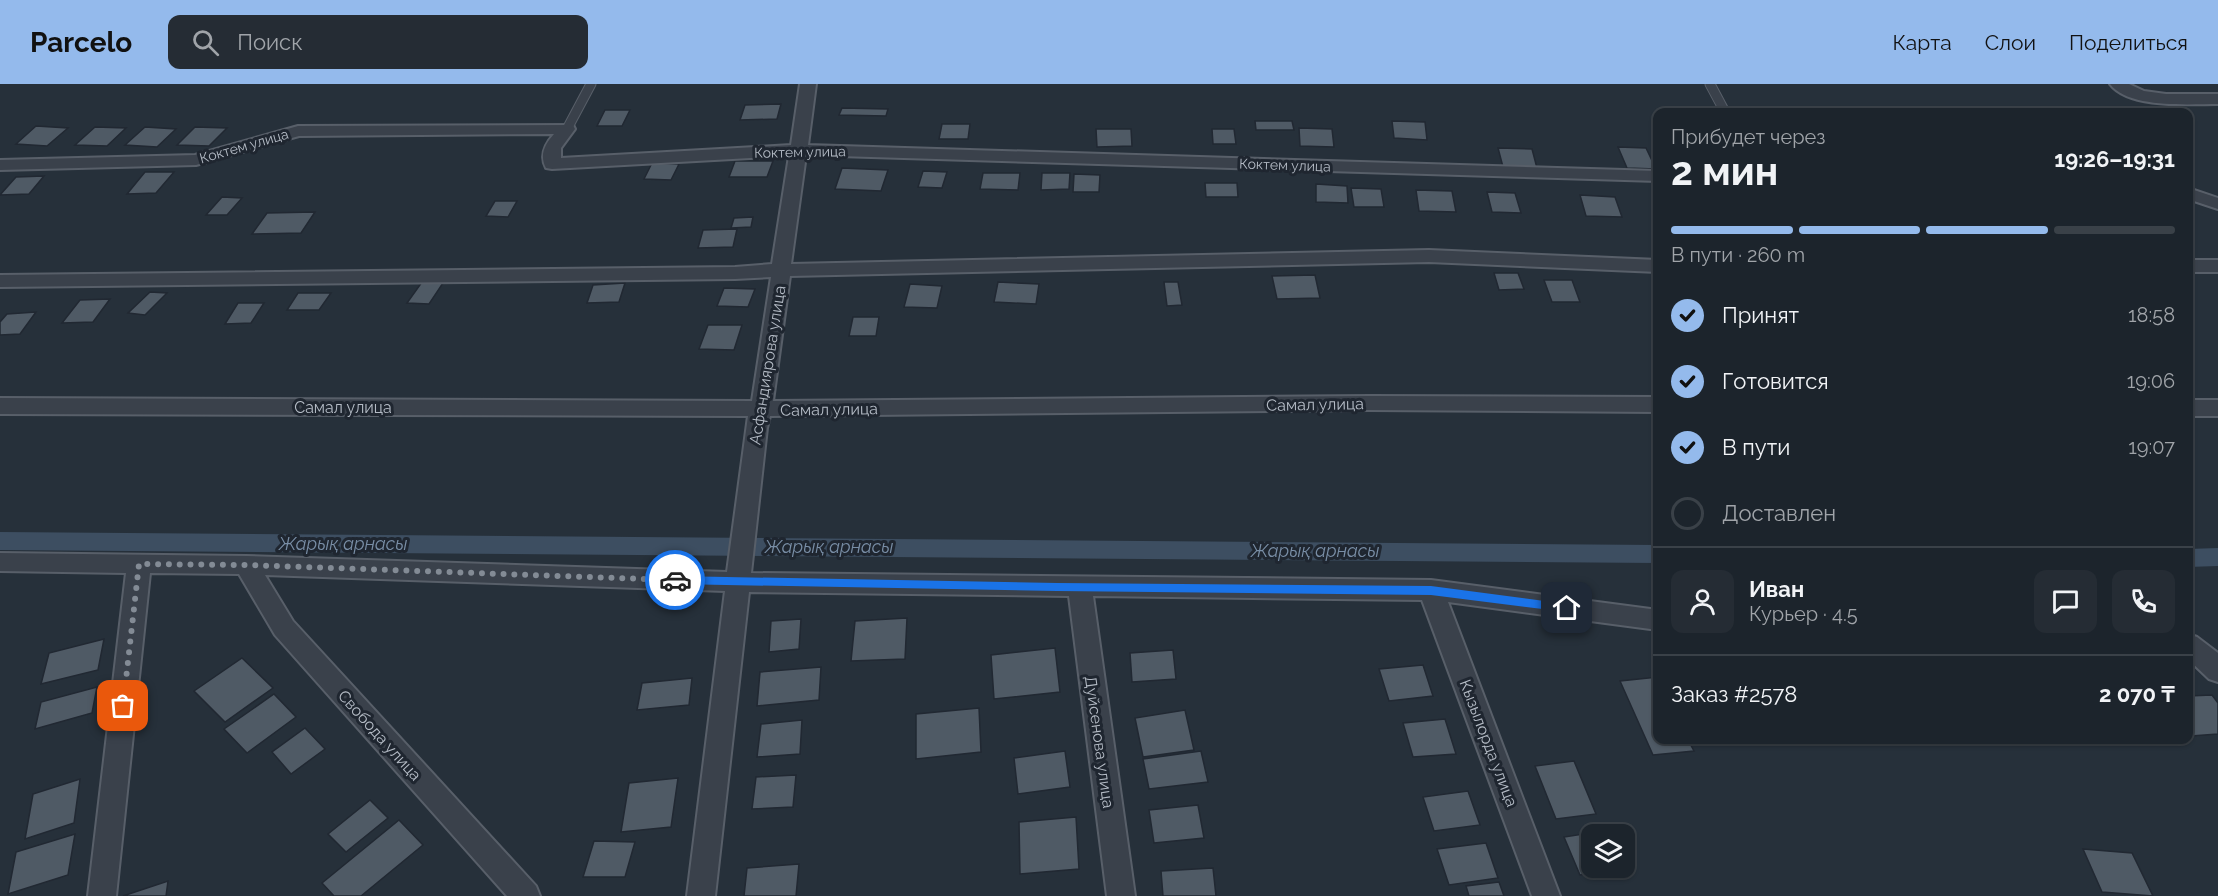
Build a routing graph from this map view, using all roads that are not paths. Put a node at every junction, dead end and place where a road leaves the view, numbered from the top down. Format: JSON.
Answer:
{"nodes":[{"id":1,"x":591,"y":84,"type":"edge"},
{"id":2,"x":808,"y":84,"type":"edge"},
{"id":3,"x":1710,"y":84,"type":"edge"},
{"id":4,"x":2118,"y":84,"type":"edge"},
{"id":5,"x":2218,"y":99,"type":"edge"},
{"id":6,"x":1723,"y":108,"type":"edge"},
{"id":7,"x":567,"y":129,"type":"junction"},
{"id":8,"x":798,"y":150,"type":"junction"},
{"id":9,"x":0,"y":165,"type":"edge"},
{"id":10,"x":1653,"y":176,"type":"edge"},
{"id":11,"x":2193,"y":195,"type":"edge"},
{"id":12,"x":2218,"y":204,"type":"edge"},
{"id":13,"x":1653,"y":266,"type":"edge"},
{"id":14,"x":2193,"y":266,"type":"edge"},
{"id":15,"x":2218,"y":266,"type":"edge"},
{"id":16,"x":781,"y":270,"type":"junction"},
{"id":17,"x":0,"y":281,"type":"edge"},
{"id":18,"x":1653,"y":405,"type":"edge"},
{"id":19,"x":0,"y":406,"type":"edge"},
{"id":20,"x":2193,"y":408,"type":"edge"},
{"id":21,"x":2218,"y":408,"type":"edge"},
{"id":22,"x":759,"y":419,"type":"junction"},
{"id":23,"x":0,"y":562,"type":"edge"},
{"id":24,"x":139,"y":564,"type":"junction"},
{"id":25,"x":246,"y":565,"type":"junction"},
{"id":26,"x":738,"y":570,"type":"junction"},
{"id":27,"x":1080,"y":588,"type":"junction"},
{"id":28,"x":1431,"y":591,"type":"junction"},
{"id":29,"x":1653,"y":619,"type":"edge"},
{"id":30,"x":2193,"y":648,"type":"edge"},
{"id":31,"x":2218,"y":671,"type":"edge"},
{"id":32,"x":102,"y":896,"type":"edge"},
{"id":33,"x":526,"y":896,"type":"edge"},
{"id":34,"x":701,"y":896,"type":"edge"},
{"id":35,"x":1121,"y":896,"type":"edge"},
{"id":36,"x":1546,"y":896,"type":"edge"}],
"edges":[{"from":1,"to":7,"type":"lane"},
{"from":2,"to":8,"type":"street","name":"Асфандиярова улица"},
{"from":3,"to":6,"type":"lane"},
{"from":4,"to":5,"type":"street"},
{"from":7,"to":8,"type":"street","name":"Коктем улица"},
{"from":7,"to":9,"type":"street","name":"Коктем улица"},
{"from":8,"to":10,"type":"street","name":"Коктем улица"},
{"from":8,"to":16,"type":"street","name":"Асфандиярова улица"},
{"from":11,"to":12,"type":"street"},
{"from":13,"to":16,"type":"street"},
{"from":14,"to":15,"type":"street"},
{"from":16,"to":17,"type":"street"},
{"from":16,"to":22,"type":"street","name":"Асфандиярова улица"},
{"from":18,"to":22,"type":"street","name":"Самал улица"},
{"from":19,"to":22,"type":"street","name":"Самал улица"},
{"from":20,"to":21,"type":"street"},
{"from":22,"to":26,"type":"street","name":"Асфандиярова улица"},
{"from":23,"to":24,"type":"street"},
{"from":24,"to":25,"type":"street"},
{"from":24,"to":32,"type":"street"},
{"from":25,"to":26,"type":"street"},
{"from":25,"to":33,"type":"street","name":"Свобода улица"},
{"from":26,"to":27,"type":"street"},
{"from":26,"to":34,"type":"street","name":"Асфандиярова улица"},
{"from":27,"to":28,"type":"street"},
{"from":27,"to":35,"type":"street","name":"Дуйсенова улица"},
{"from":28,"to":29,"type":"street"},
{"from":28,"to":36,"type":"street","name":"Кызылорда улица"},
{"from":30,"to":31,"type":"street"}]}
